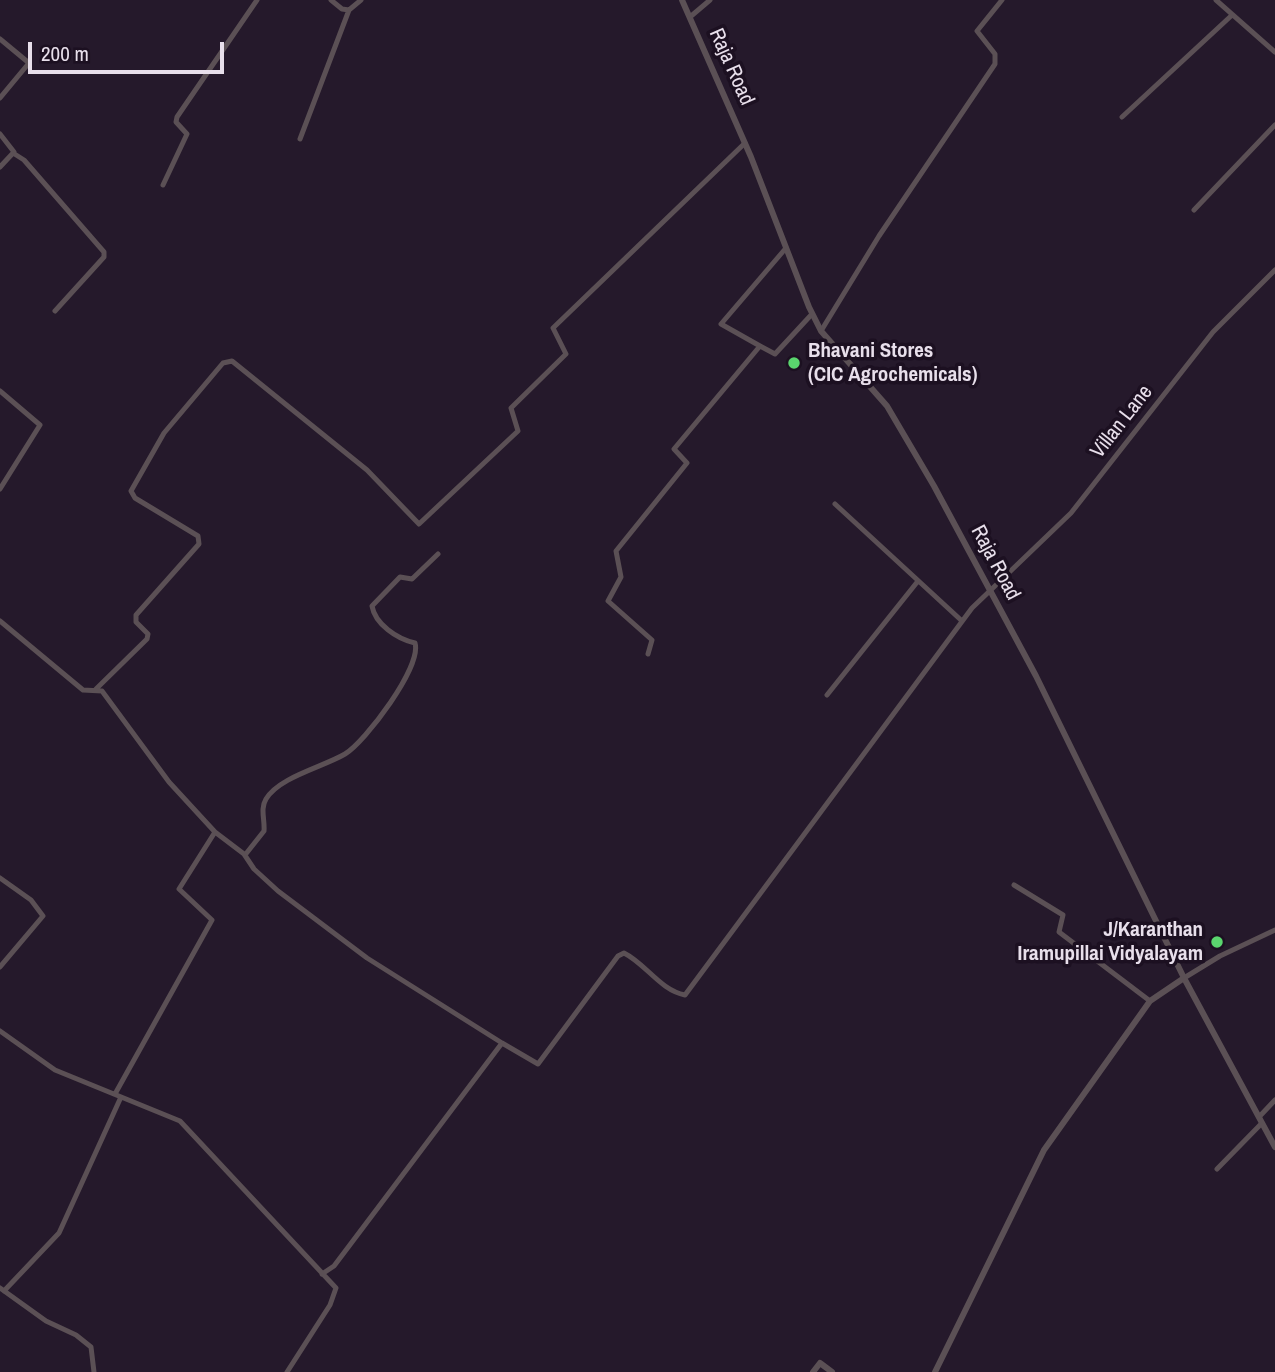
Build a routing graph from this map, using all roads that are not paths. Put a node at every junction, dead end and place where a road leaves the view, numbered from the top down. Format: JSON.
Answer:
{"nodes":[{"id":1,"x":257,"y":0,"type":"edge"},
{"id":2,"x":331,"y":0,"type":"edge"},
{"id":3,"x":361,"y":0,"type":"edge"},
{"id":4,"x":682,"y":0,"type":"edge"},
{"id":5,"x":710,"y":0,"type":"edge"},
{"id":6,"x":1002,"y":0,"type":"edge"},
{"id":7,"x":1216,"y":0,"type":"edge"},
{"id":8,"x":349,"y":10,"type":"junction"},
{"id":9,"x":1231,"y":16,"type":"junction"},
{"id":10,"x":690,"y":17,"type":"junction"},
{"id":11,"x":0,"y":39,"type":"edge"},
{"id":12,"x":1275,"y":52,"type":"edge"},
{"id":13,"x":0,"y":99,"type":"edge"},
{"id":14,"x":1122,"y":117,"type":"dead end"},
{"id":15,"x":1275,"y":125,"type":"edge"},
{"id":16,"x":0,"y":134,"type":"edge"},
{"id":17,"x":300,"y":139,"type":"dead end"},
{"id":18,"x":745,"y":143,"type":"junction"},
{"id":19,"x":13,"y":153,"type":"junction"},
{"id":20,"x":0,"y":167,"type":"edge"},
{"id":21,"x":163,"y":185,"type":"dead end"},
{"id":22,"x":1194,"y":210,"type":"dead end"},
{"id":23,"x":786,"y":248,"type":"junction"},
{"id":24,"x":1275,"y":270,"type":"edge"},
{"id":25,"x":55,"y":311,"type":"dead end"},
{"id":26,"x":813,"y":314,"type":"junction"},
{"id":27,"x":821,"y":331,"type":"junction"},
{"id":28,"x":760,"y":345,"type":"junction"},
{"id":29,"x":0,"y":391,"type":"edge"},
{"id":30,"x":0,"y":489,"type":"edge"},
{"id":31,"x":835,"y":504,"type":"dead end"},
{"id":32,"x":438,"y":554,"type":"dead end"},
{"id":33,"x":918,"y":580,"type":"junction"},
{"id":34,"x":989,"y":590,"type":"junction"},
{"id":35,"x":0,"y":621,"type":"edge"},
{"id":36,"x":962,"y":621,"type":"junction"},
{"id":37,"x":648,"y":654,"type":"dead end"},
{"id":38,"x":96,"y":689,"type":"junction"},
{"id":39,"x":827,"y":695,"type":"dead end"},
{"id":40,"x":215,"y":832,"type":"junction"},
{"id":41,"x":245,"y":855,"type":"junction"},
{"id":42,"x":0,"y":878,"type":"edge"},
{"id":43,"x":1014,"y":885,"type":"dead end"},
{"id":44,"x":1275,"y":930,"type":"edge"},
{"id":45,"x":0,"y":967,"type":"edge"},
{"id":46,"x":1184,"y":978,"type":"junction"},
{"id":47,"x":1150,"y":1001,"type":"junction"},
{"id":48,"x":0,"y":1031,"type":"edge"},
{"id":49,"x":502,"y":1044,"type":"junction"},
{"id":50,"x":118,"y":1096,"type":"junction"},
{"id":51,"x":1275,"y":1100,"type":"edge"},
{"id":52,"x":1260,"y":1120,"type":"junction"},
{"id":53,"x":1275,"y":1147,"type":"edge"},
{"id":54,"x":1217,"y":1169,"type":"dead end"},
{"id":55,"x":322,"y":1274,"type":"junction"},
{"id":56,"x":2,"y":1290,"type":"edge"},
{"id":57,"x":94,"y":1372,"type":"edge"},
{"id":58,"x":287,"y":1372,"type":"edge"},
{"id":59,"x":813,"y":1372,"type":"edge"},
{"id":60,"x":832,"y":1372,"type":"edge"},
{"id":61,"x":935,"y":1372,"type":"edge"}],
"edges":[{"from":1,"to":21,"type":"street"},
{"from":2,"to":8,"type":"street"},
{"from":3,"to":8,"type":"street"},
{"from":4,"to":10,"type":"street","name":"Raja Road"},
{"from":5,"to":10,"type":"street"},
{"from":6,"to":27,"type":"street"},
{"from":7,"to":9,"type":"street"},
{"from":8,"to":17,"type":"street"},
{"from":9,"to":12,"type":"street"},
{"from":9,"to":14,"type":"street"},
{"from":10,"to":18,"type":"street","name":"Raja Road"},
{"from":11,"to":13,"type":"street"},
{"from":15,"to":22,"type":"street"},
{"from":16,"to":19,"type":"street"},
{"from":18,"to":23,"type":"street","name":"Raja Road"},
{"from":18,"to":38,"type":"street"},
{"from":19,"to":20,"type":"street"},
{"from":19,"to":25,"type":"street"},
{"from":23,"to":26,"type":"street","name":"Raja Road"},
{"from":23,"to":28,"type":"street"},
{"from":24,"to":34,"type":"street","name":"Villan Lane"},
{"from":26,"to":27,"type":"street","name":"Raja Road"},
{"from":26,"to":28,"type":"street"},
{"from":27,"to":34,"type":"street","name":"Raja Road"},
{"from":28,"to":37,"type":"street"},
{"from":29,"to":30,"type":"street"},
{"from":31,"to":33,"type":"street"},
{"from":32,"to":41,"type":"street"},
{"from":33,"to":36,"type":"street"},
{"from":33,"to":39,"type":"street"},
{"from":34,"to":36,"type":"street","name":"Villan Lane"},
{"from":34,"to":46,"type":"street","name":"Raja Road"},
{"from":35,"to":38,"type":"street"},
{"from":36,"to":49,"type":"street","name":"Villan Lane"},
{"from":38,"to":40,"type":"street"},
{"from":40,"to":41,"type":"street"},
{"from":40,"to":50,"type":"street"},
{"from":41,"to":49,"type":"street"},
{"from":42,"to":45,"type":"street"},
{"from":43,"to":47,"type":"street"},
{"from":44,"to":46,"type":"street"},
{"from":46,"to":47,"type":"street"},
{"from":46,"to":52,"type":"street","name":"Raja Road"},
{"from":47,"to":61,"type":"street"},
{"from":48,"to":50,"type":"street"},
{"from":49,"to":55,"type":"street"},
{"from":50,"to":55,"type":"street"},
{"from":50,"to":56,"type":"street"},
{"from":51,"to":52,"type":"street"},
{"from":52,"to":53,"type":"street","name":"Raja Road"},
{"from":52,"to":54,"type":"street"},
{"from":55,"to":58,"type":"street"},
{"from":56,"to":57,"type":"street"},
{"from":59,"to":60,"type":"street"}]}
